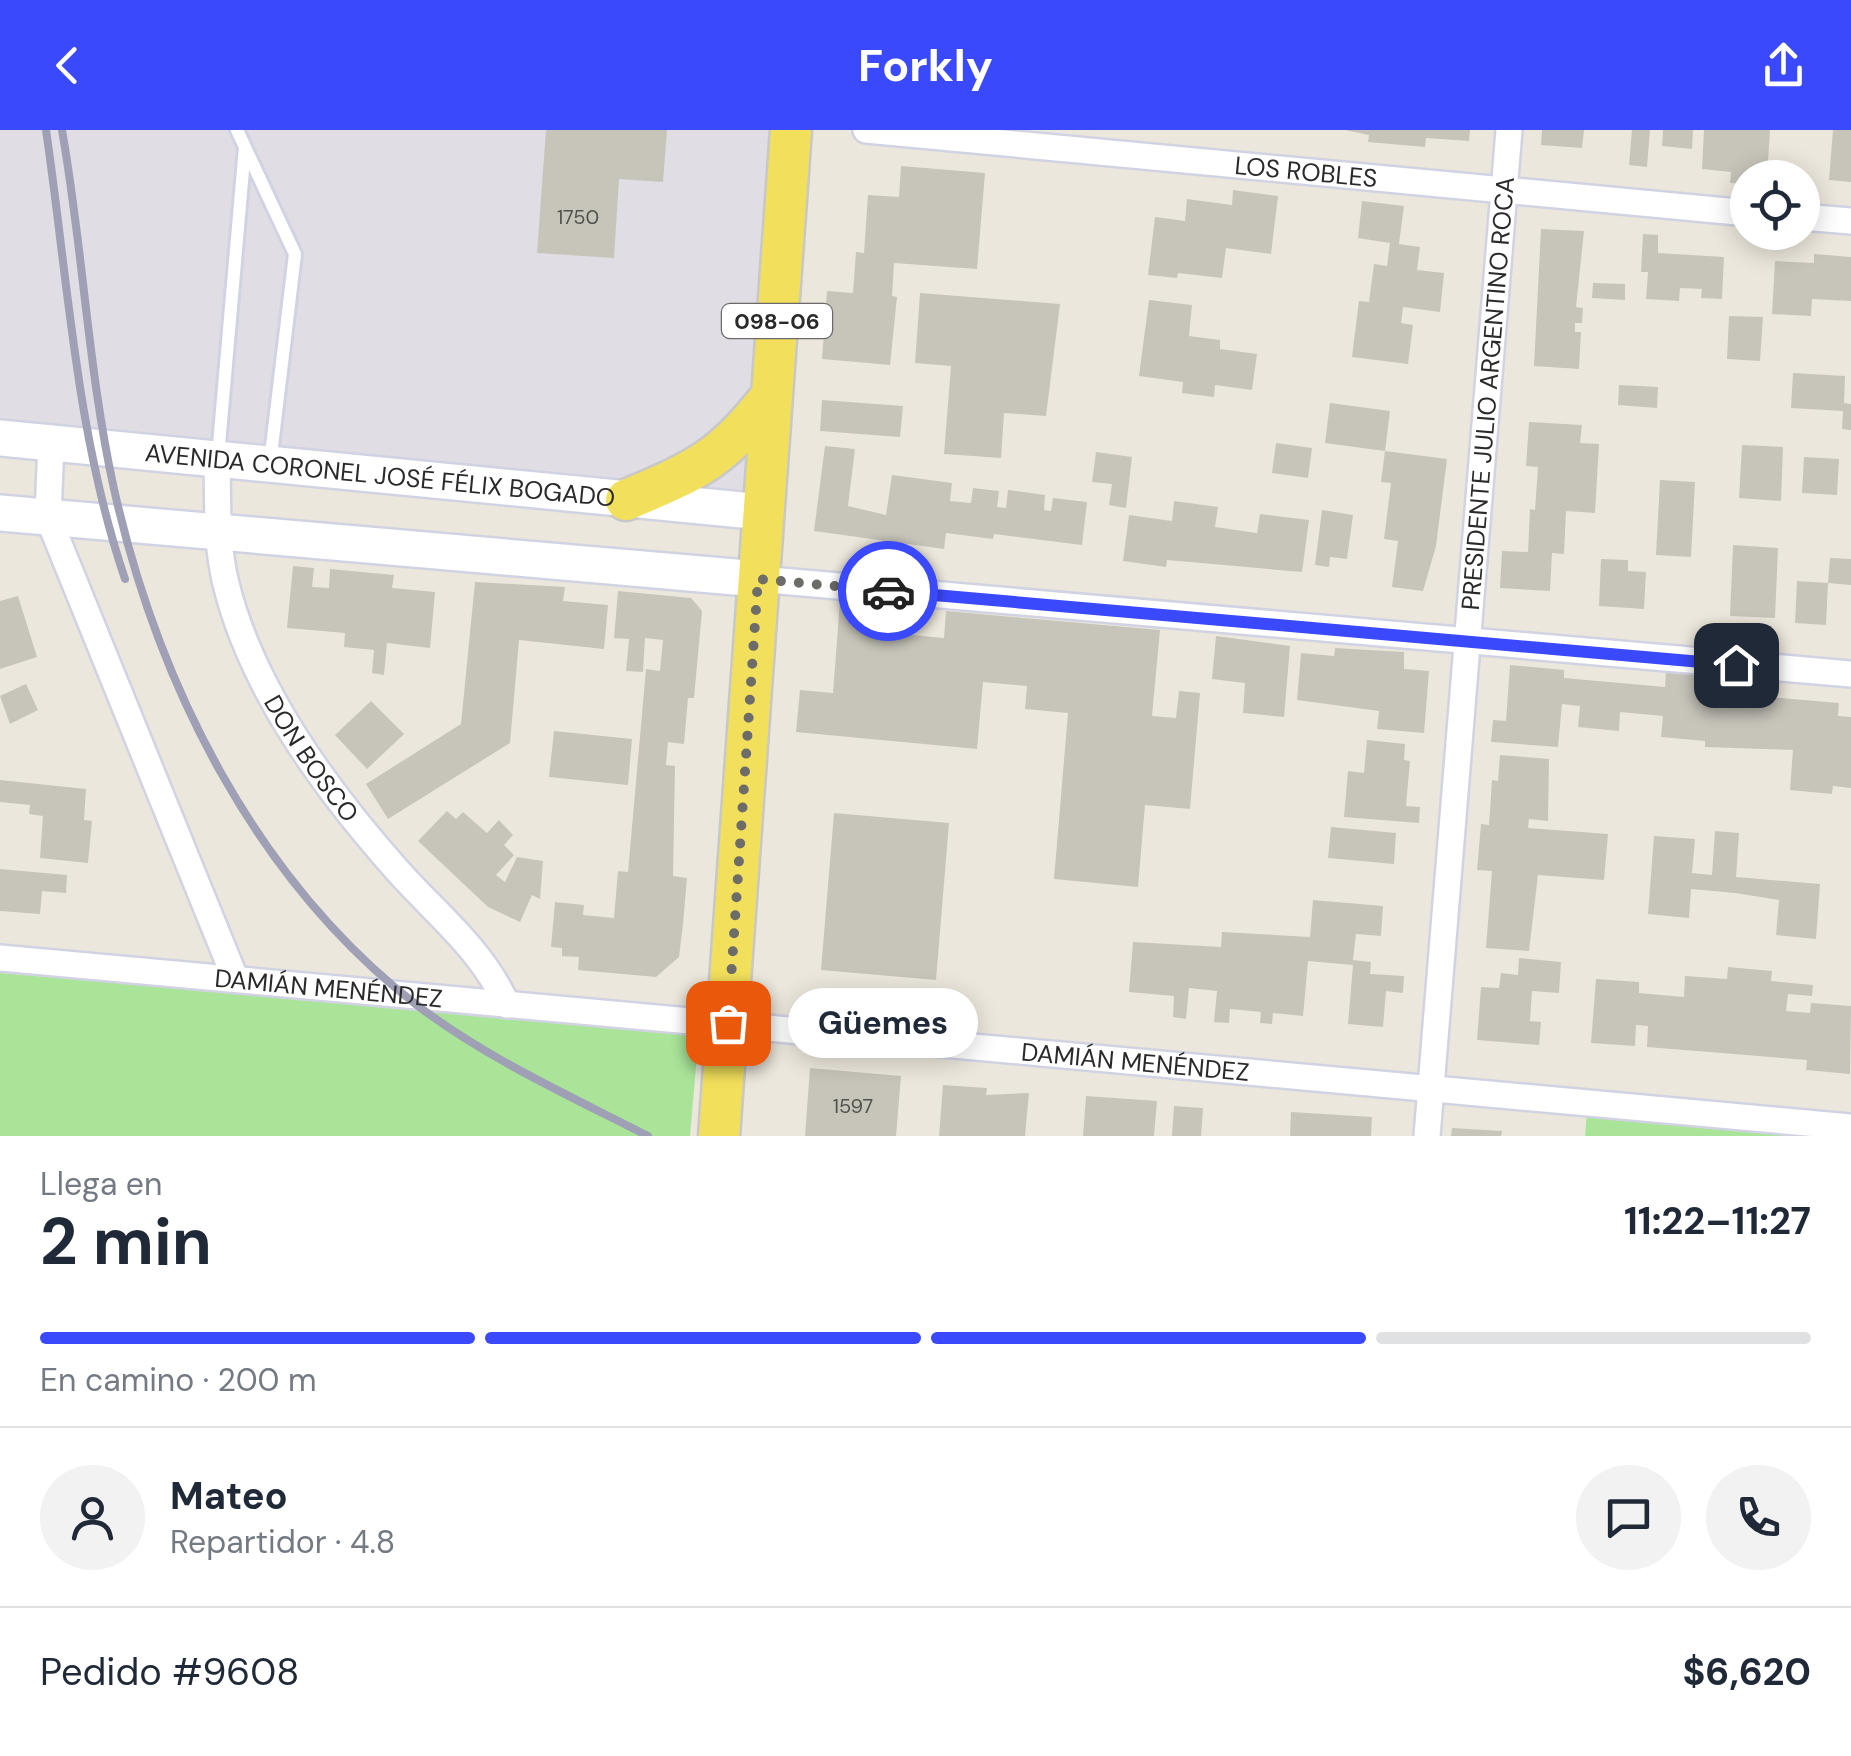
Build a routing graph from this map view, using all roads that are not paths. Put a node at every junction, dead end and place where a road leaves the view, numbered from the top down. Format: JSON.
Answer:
{"nodes":[{"id":1,"x":237,"y":130,"type":"edge"},
{"id":2,"x":791,"y":130,"type":"edge"},
{"id":3,"x":866,"y":130,"type":"edge"},
{"id":4,"x":1508,"y":130,"type":"edge"},
{"id":5,"x":245,"y":145,"type":"junction"},
{"id":6,"x":1502,"y":193,"type":"junction"},
{"id":7,"x":1730,"y":212,"type":"edge"},
{"id":8,"x":1820,"y":219,"type":"edge"},
{"id":9,"x":1851,"y":222,"type":"edge"},
{"id":10,"x":772,"y":395,"type":"junction"},
{"id":11,"x":0,"y":438,"type":"edge"},
{"id":12,"x":51,"y":442,"type":"junction"},
{"id":13,"x":217,"y":462,"type":"junction"},
{"id":14,"x":269,"y":467,"type":"junction"},
{"id":15,"x":626,"y":500,"type":"junction"},
{"id":16,"x":763,"y":512,"type":"junction"},
{"id":17,"x":0,"y":513,"type":"edge"},
{"id":18,"x":48,"y":517,"type":"junction"},
{"id":19,"x":218,"y":533,"type":"junction"},
{"id":20,"x":758,"y":579,"type":"junction"},
{"id":21,"x":1466,"y":643,"type":"junction"},
{"id":22,"x":1851,"y":674,"type":"edge"},
{"id":23,"x":0,"y":958,"type":"edge"},
{"id":24,"x":235,"y":978,"type":"junction"},
{"id":25,"x":506,"y":1006,"type":"junction"},
{"id":26,"x":728,"y":1023,"type":"junction"},
{"id":27,"x":1432,"y":1089,"type":"junction"},
{"id":28,"x":1851,"y":1127,"type":"edge"},
{"id":29,"x":719,"y":1136,"type":"edge"},
{"id":30,"x":1428,"y":1136,"type":"edge"}],
"edges":[{"from":1,"to":5,"type":"lane"},
{"from":2,"to":10,"type":"main road","number":"098-06"},
{"from":3,"to":6,"type":"street","name":"LOS ROBLES"},
{"from":4,"to":6,"type":"street","name":"PRESIDENTE JULIO ARGENTINO ROCA"},
{"from":5,"to":13,"type":"lane"},
{"from":5,"to":14,"type":"lane"},
{"from":6,"to":7,"type":"street","name":"LOS ROBLES"},
{"from":6,"to":21,"type":"street","name":"PRESIDENTE JULIO ARGENTINO ROCA"},
{"from":8,"to":9,"type":"street"},
{"from":10,"to":15,"type":"main road"},
{"from":10,"to":16,"type":"main road","number":"098-06"},
{"from":11,"to":12,"type":"main road","name":"AVENIDA CORONEL JOSÉ FÉLIX BOGADO"},
{"from":12,"to":13,"type":"main road","name":"AVENIDA CORONEL JOSÉ FÉLIX BOGADO"},
{"from":12,"to":18,"type":"street"},
{"from":13,"to":14,"type":"main road","name":"AVENIDA CORONEL JOSÉ FÉLIX BOGADO"},
{"from":13,"to":19,"type":"street","name":"DON BOSCO"},
{"from":14,"to":15,"type":"main road","name":"AVENIDA CORONEL JOSÉ FÉLIX BOGADO"},
{"from":15,"to":16,"type":"main road","name":"AVENIDA CORONEL JOSÉ FÉLIX BOGADO"},
{"from":16,"to":20,"type":"main road"},
{"from":17,"to":18,"type":"main road"},
{"from":18,"to":19,"type":"main road"},
{"from":18,"to":24,"type":"street"},
{"from":19,"to":20,"type":"main road"},
{"from":19,"to":25,"type":"street","name":"DON BOSCO"},
{"from":20,"to":21,"type":"street"},
{"from":20,"to":26,"type":"main road"},
{"from":21,"to":22,"type":"street"},
{"from":21,"to":27,"type":"street","name":"PRESIDENTE JULIO ARGENTINO ROCA"},
{"from":23,"to":24,"type":"street","name":"DAMIÁN MENÉNDEZ"},
{"from":24,"to":25,"type":"street","name":"DAMIÁN MENÉNDEZ"},
{"from":25,"to":26,"type":"street","name":"DAMIÁN MENÉNDEZ"},
{"from":26,"to":27,"type":"street","name":"DAMIÁN MENÉNDEZ"},
{"from":26,"to":29,"type":"main road"},
{"from":27,"to":28,"type":"street","name":"DAMIÁN MENÉNDEZ"},
{"from":27,"to":30,"type":"street","name":"PRESIDENTE JULIO ARGENTINO ROCA"}]}
